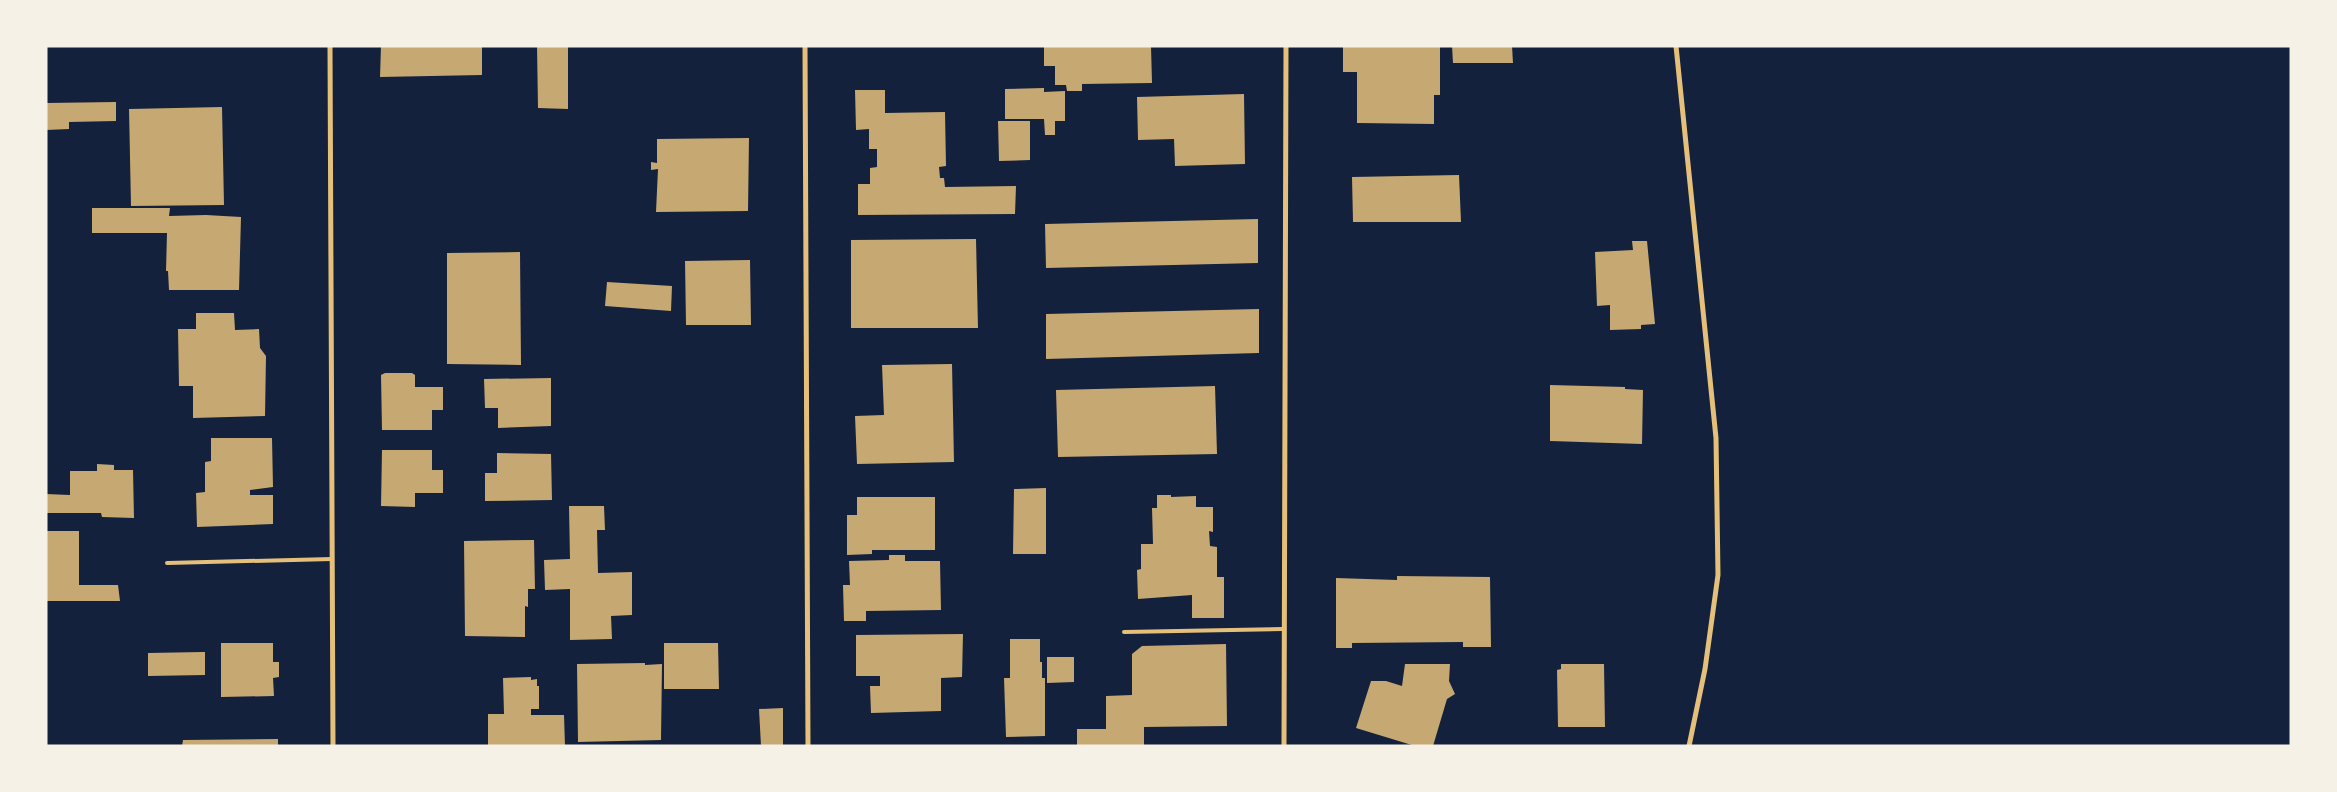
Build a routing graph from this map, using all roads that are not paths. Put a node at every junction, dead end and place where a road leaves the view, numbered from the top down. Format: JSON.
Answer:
{"nodes":[{"id":1,"x":330,"y":46,"type":"edge"},
{"id":2,"x":805,"y":46,"type":"edge"},
{"id":3,"x":1286,"y":46,"type":"edge"},
{"id":4,"x":1676,"y":46,"type":"edge"},
{"id":5,"x":332,"y":559,"type":"junction"},
{"id":6,"x":167,"y":563,"type":"dead end"},
{"id":7,"x":1283,"y":629,"type":"junction"},
{"id":8,"x":1124,"y":632,"type":"dead end"},
{"id":9,"x":333,"y":746,"type":"edge"},
{"id":10,"x":808,"y":746,"type":"edge"},
{"id":11,"x":1284,"y":746,"type":"edge"},
{"id":12,"x":1689,"y":746,"type":"edge"}],
"edges":[{"from":1,"to":5,"type":"street"},
{"from":2,"to":10,"type":"street"},
{"from":3,"to":7,"type":"street"},
{"from":4,"to":12,"type":"street"},
{"from":5,"to":6,"type":"lane"},
{"from":5,"to":9,"type":"street"},
{"from":7,"to":8,"type":"lane"},
{"from":7,"to":11,"type":"street"}]}
